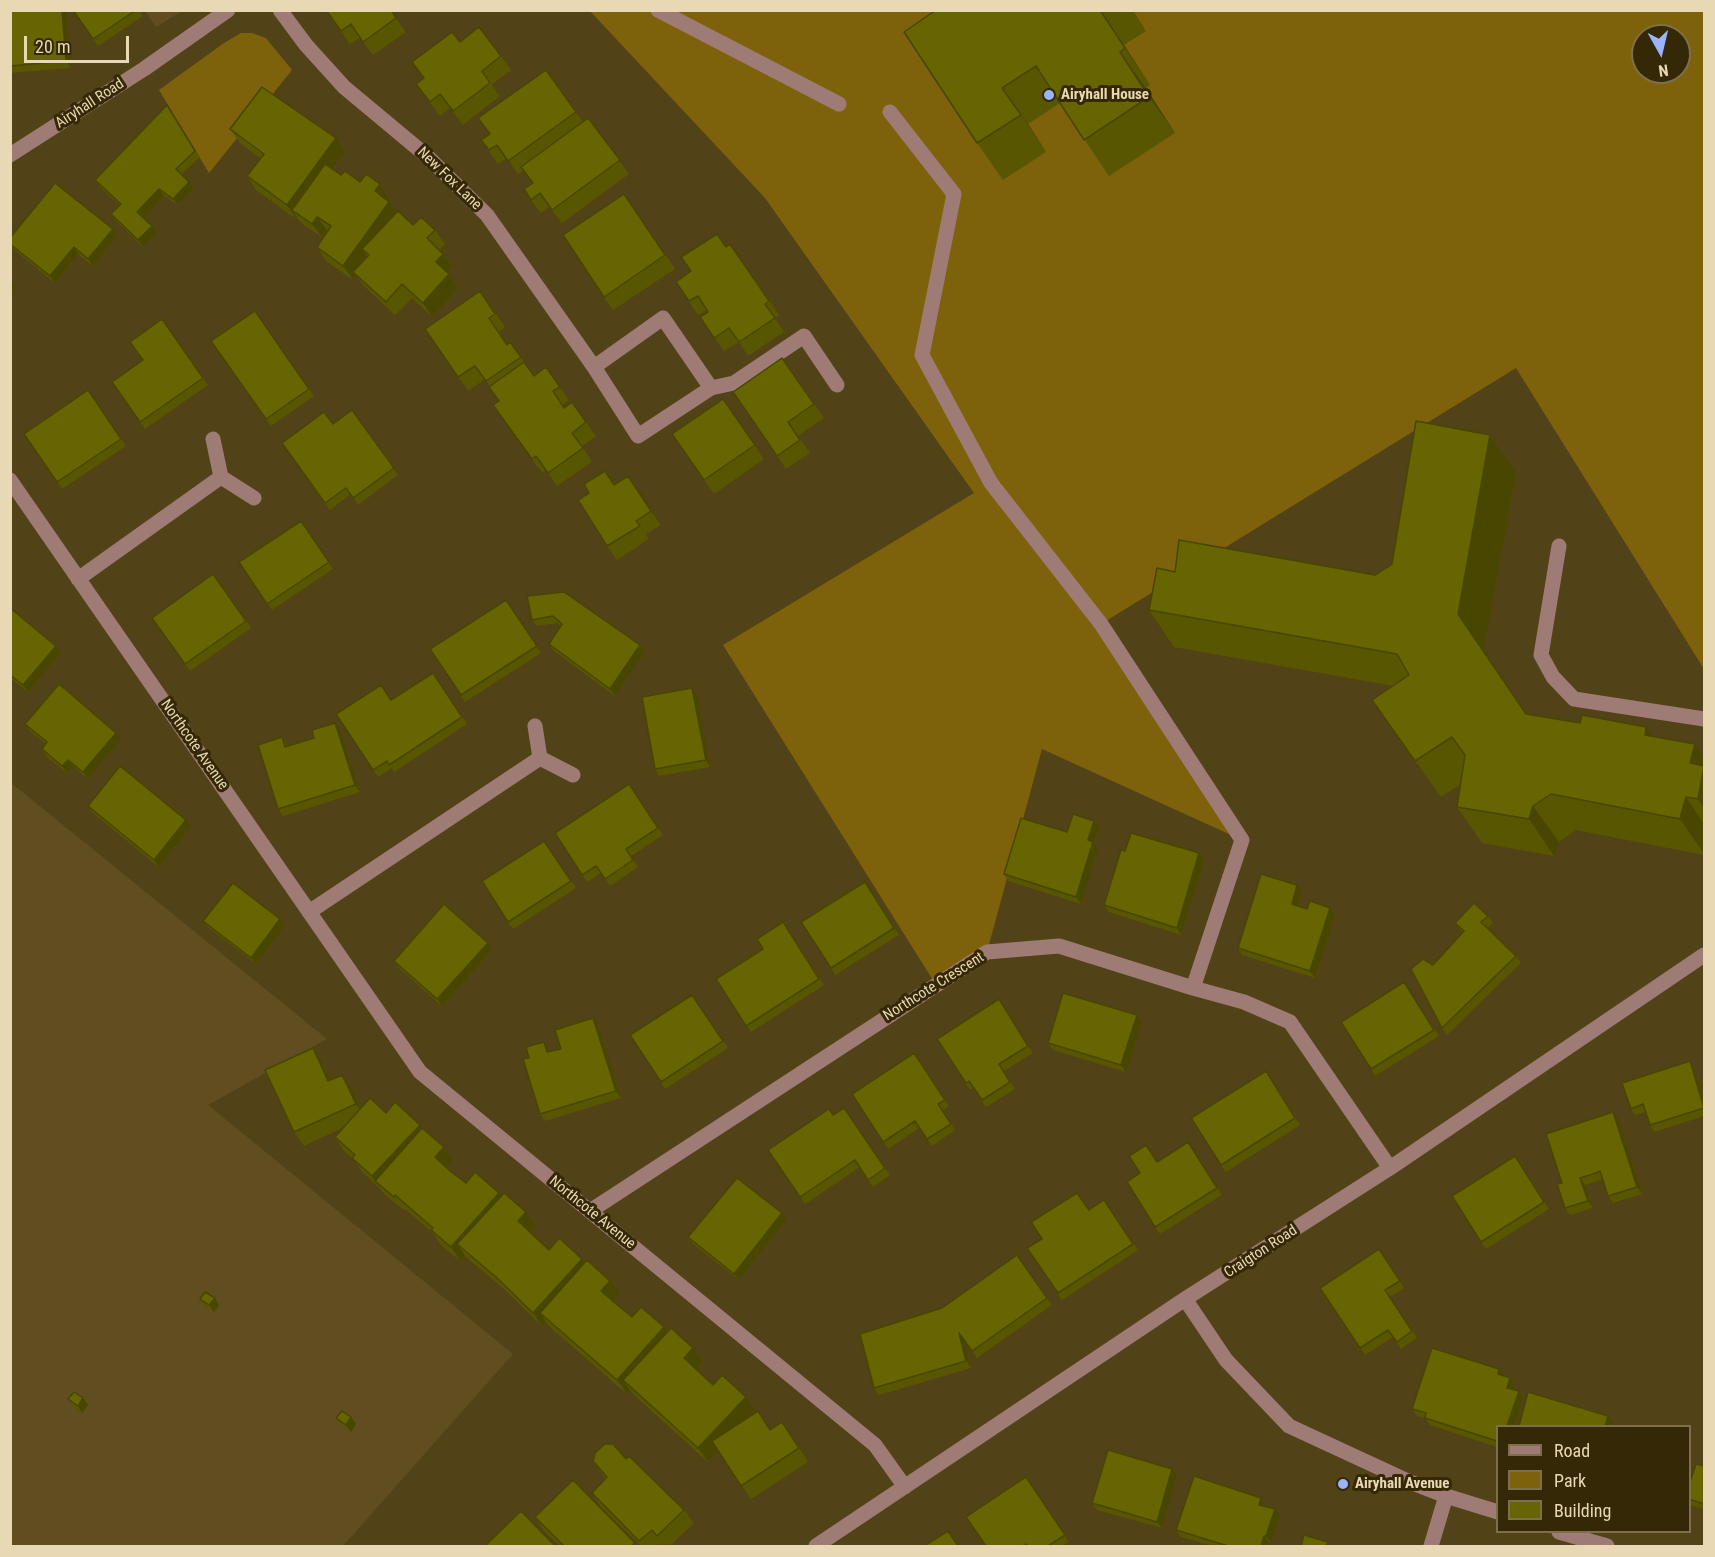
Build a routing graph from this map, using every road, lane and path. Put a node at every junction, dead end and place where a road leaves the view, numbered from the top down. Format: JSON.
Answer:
{"nodes":[{"id":1,"x":228,"y":10,"type":"edge"},
{"id":2,"x":280,"y":10,"type":"edge"},
{"id":3,"x":658,"y":10,"type":"edge"},
{"id":4,"x":839,"y":104,"type":"dead end"},
{"id":5,"x":890,"y":112,"type":"dead end"},
{"id":6,"x":10,"y":155,"type":"edge"},
{"id":7,"x":594,"y":367,"type":"junction"},
{"id":8,"x":837,"y":385,"type":"dead end"},
{"id":9,"x":711,"y":388,"type":"junction"},
{"id":10,"x":213,"y":439,"type":"dead end"},
{"id":11,"x":220,"y":477,"type":"junction"},
{"id":12,"x":10,"y":480,"type":"edge"},
{"id":13,"x":254,"y":498,"type":"dead end"},
{"id":14,"x":1559,"y":546,"type":"dead end"},
{"id":15,"x":78,"y":579,"type":"junction"},
{"id":16,"x":1704,"y":719,"type":"edge"},
{"id":17,"x":534,"y":726,"type":"dead end"},
{"id":18,"x":540,"y":758,"type":"junction"},
{"id":19,"x":573,"y":775,"type":"dead end"},
{"id":20,"x":309,"y":912,"type":"junction"},
{"id":21,"x":1704,"y":955,"type":"edge"},
{"id":22,"x":1193,"y":988,"type":"junction"},
{"id":23,"x":1390,"y":1168,"type":"junction"},
{"id":24,"x":590,"y":1211,"type":"junction"},
{"id":25,"x":1185,"y":1299,"type":"junction"},
{"id":26,"x":905,"y":1487,"type":"junction"},
{"id":27,"x":1446,"y":1496,"type":"junction"},
{"id":28,"x":1496,"y":1512,"type":"edge"},
{"id":29,"x":1562,"y":1533,"type":"edge"},
{"id":30,"x":816,"y":1546,"type":"edge"},
{"id":31,"x":1431,"y":1546,"type":"edge"},
{"id":32,"x":1607,"y":1546,"type":"edge"}],
"edges":[{"from":1,"to":6,"type":"street","name":"Airyhall Road"},
{"from":2,"to":7,"type":"street","name":"New Fox Lane"},
{"from":3,"to":4,"type":"street"},
{"from":5,"to":22,"type":"street"},
{"from":7,"to":9,"type":"street","name":"New Fox Lane"},
{"from":7,"to":9,"type":"street"},
{"from":8,"to":9,"type":"street","name":"New Fox Lane"},
{"from":10,"to":11,"type":"street"},
{"from":11,"to":13,"type":"street"},
{"from":11,"to":15,"type":"street"},
{"from":12,"to":15,"type":"street","name":"Northcote Avenue"},
{"from":14,"to":16,"type":"street"},
{"from":15,"to":20,"type":"street","name":"Northcote Avenue"},
{"from":17,"to":18,"type":"street"},
{"from":18,"to":19,"type":"street"},
{"from":18,"to":20,"type":"street"},
{"from":20,"to":24,"type":"street","name":"Northcote Avenue"},
{"from":21,"to":23,"type":"street","name":"Craigton Road"},
{"from":22,"to":23,"type":"street","name":"Northcote Crescent"},
{"from":22,"to":24,"type":"street","name":"Northcote Crescent"},
{"from":23,"to":25,"type":"street","name":"Craigton Road"},
{"from":24,"to":26,"type":"street","name":"Northcote Avenue"},
{"from":25,"to":26,"type":"street","name":"Craigton Road"},
{"from":25,"to":27,"type":"street"},
{"from":26,"to":30,"type":"street","name":"Craigton Road"},
{"from":27,"to":28,"type":"street"},
{"from":27,"to":31,"type":"street"},
{"from":29,"to":32,"type":"street"}]}
